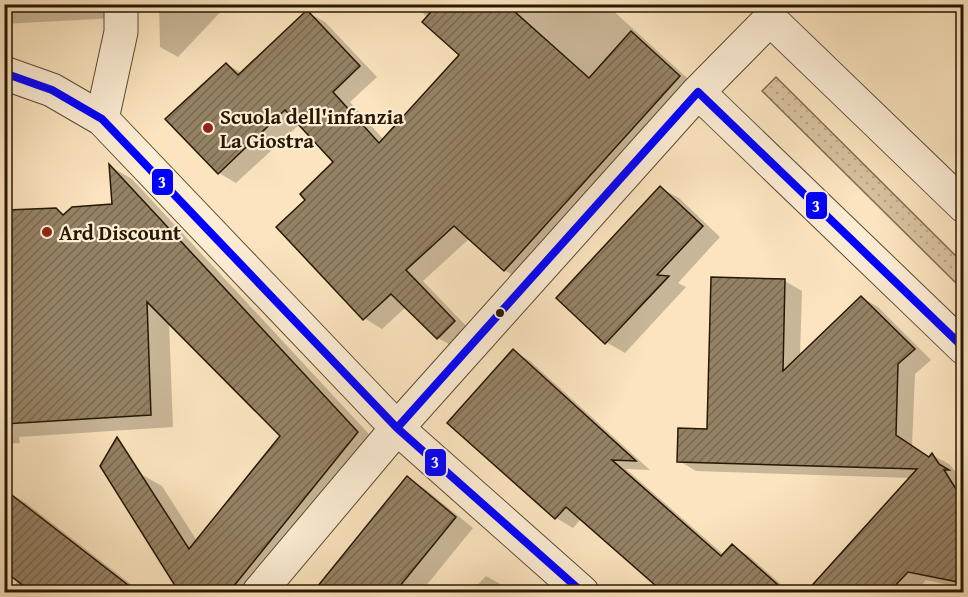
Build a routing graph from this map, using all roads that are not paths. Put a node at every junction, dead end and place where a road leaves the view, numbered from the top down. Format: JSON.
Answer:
{"nodes":[{"id":1,"x":121,"y":4,"type":"edge"},
{"id":2,"x":4,"y":73,"type":"edge"},
{"id":3,"x":698,"y":92,"type":"junction"},
{"id":4,"x":102,"y":119,"type":"junction"},
{"id":5,"x":963,"y":206,"type":"edge"},
{"id":6,"x":963,"y":348,"type":"edge"},
{"id":7,"x":397,"y":428,"type":"junction"},
{"id":8,"x":259,"y":592,"type":"edge"},
{"id":9,"x":582,"y":592,"type":"edge"}],
"edges":[{"from":1,"to":4,"type":"street"},
{"from":2,"to":4,"type":"street"},
{"from":3,"to":5,"type":"street"},
{"from":3,"to":6,"type":"street"},
{"from":3,"to":7,"type":"street"},
{"from":4,"to":7,"type":"street"},
{"from":7,"to":8,"type":"street"},
{"from":7,"to":9,"type":"street"}]}
